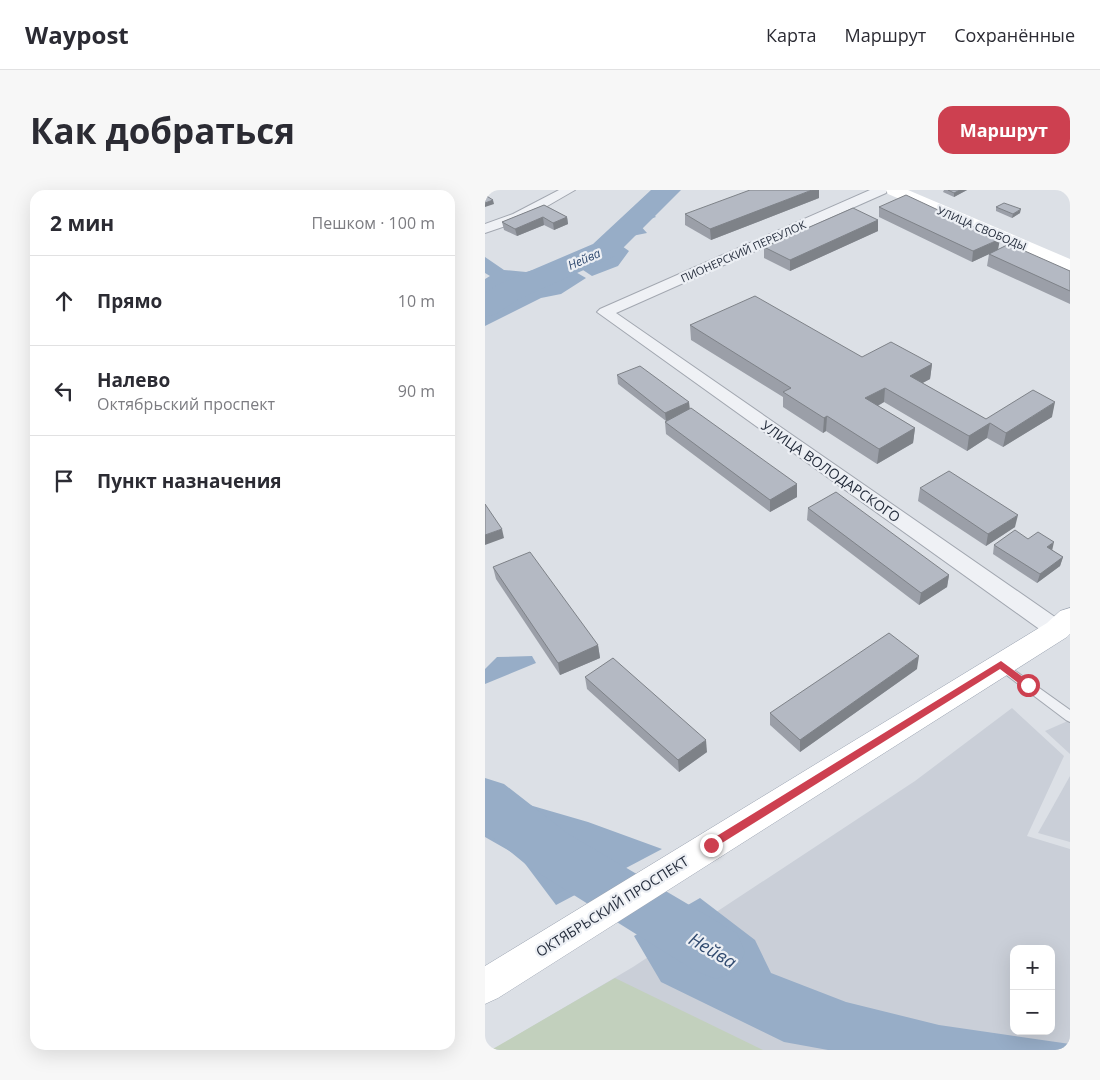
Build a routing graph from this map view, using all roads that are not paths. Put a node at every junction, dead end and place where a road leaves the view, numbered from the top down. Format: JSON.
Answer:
{"nodes":[{"id":1,"x":569,"y":190,"type":"edge"},
{"id":2,"x":881,"y":190,"type":"edge"},
{"id":3,"x":894,"y":190,"type":"edge"},
{"id":4,"x":487,"y":237,"type":"edge"},
{"id":5,"x":1070,"y":266,"type":"edge"},
{"id":6,"x":605,"y":312,"type":"joint"},
{"id":7,"x":1063,"y":624,"type":"edge"},
{"id":8,"x":1001,"y":664,"type":"junction"},
{"id":9,"x":1070,"y":717,"type":"edge"},
{"id":10,"x":485,"y":986,"type":"edge"}],
"edges":[{"from":1,"to":4,"type":"street"},
{"from":2,"to":6,"type":"street","name":"ПИОНЕРСКИЙ ПЕРЕУЛОК"},
{"from":3,"to":5,"type":"main road","name":"УЛИЦА СВОБОДЫ"},
{"from":6,"to":7,"type":"street","name":"УЛИЦА ВОЛОДАРСКОГО"},
{"from":7,"to":8,"type":"main road","name":"ОКТЯБРЬСКИЙ ПРОСПЕКТ"},
{"from":8,"to":9,"type":"lane"},
{"from":8,"to":10,"type":"main road","name":"ОКТЯБРЬСКИЙ ПРОСПЕКТ"}]}
